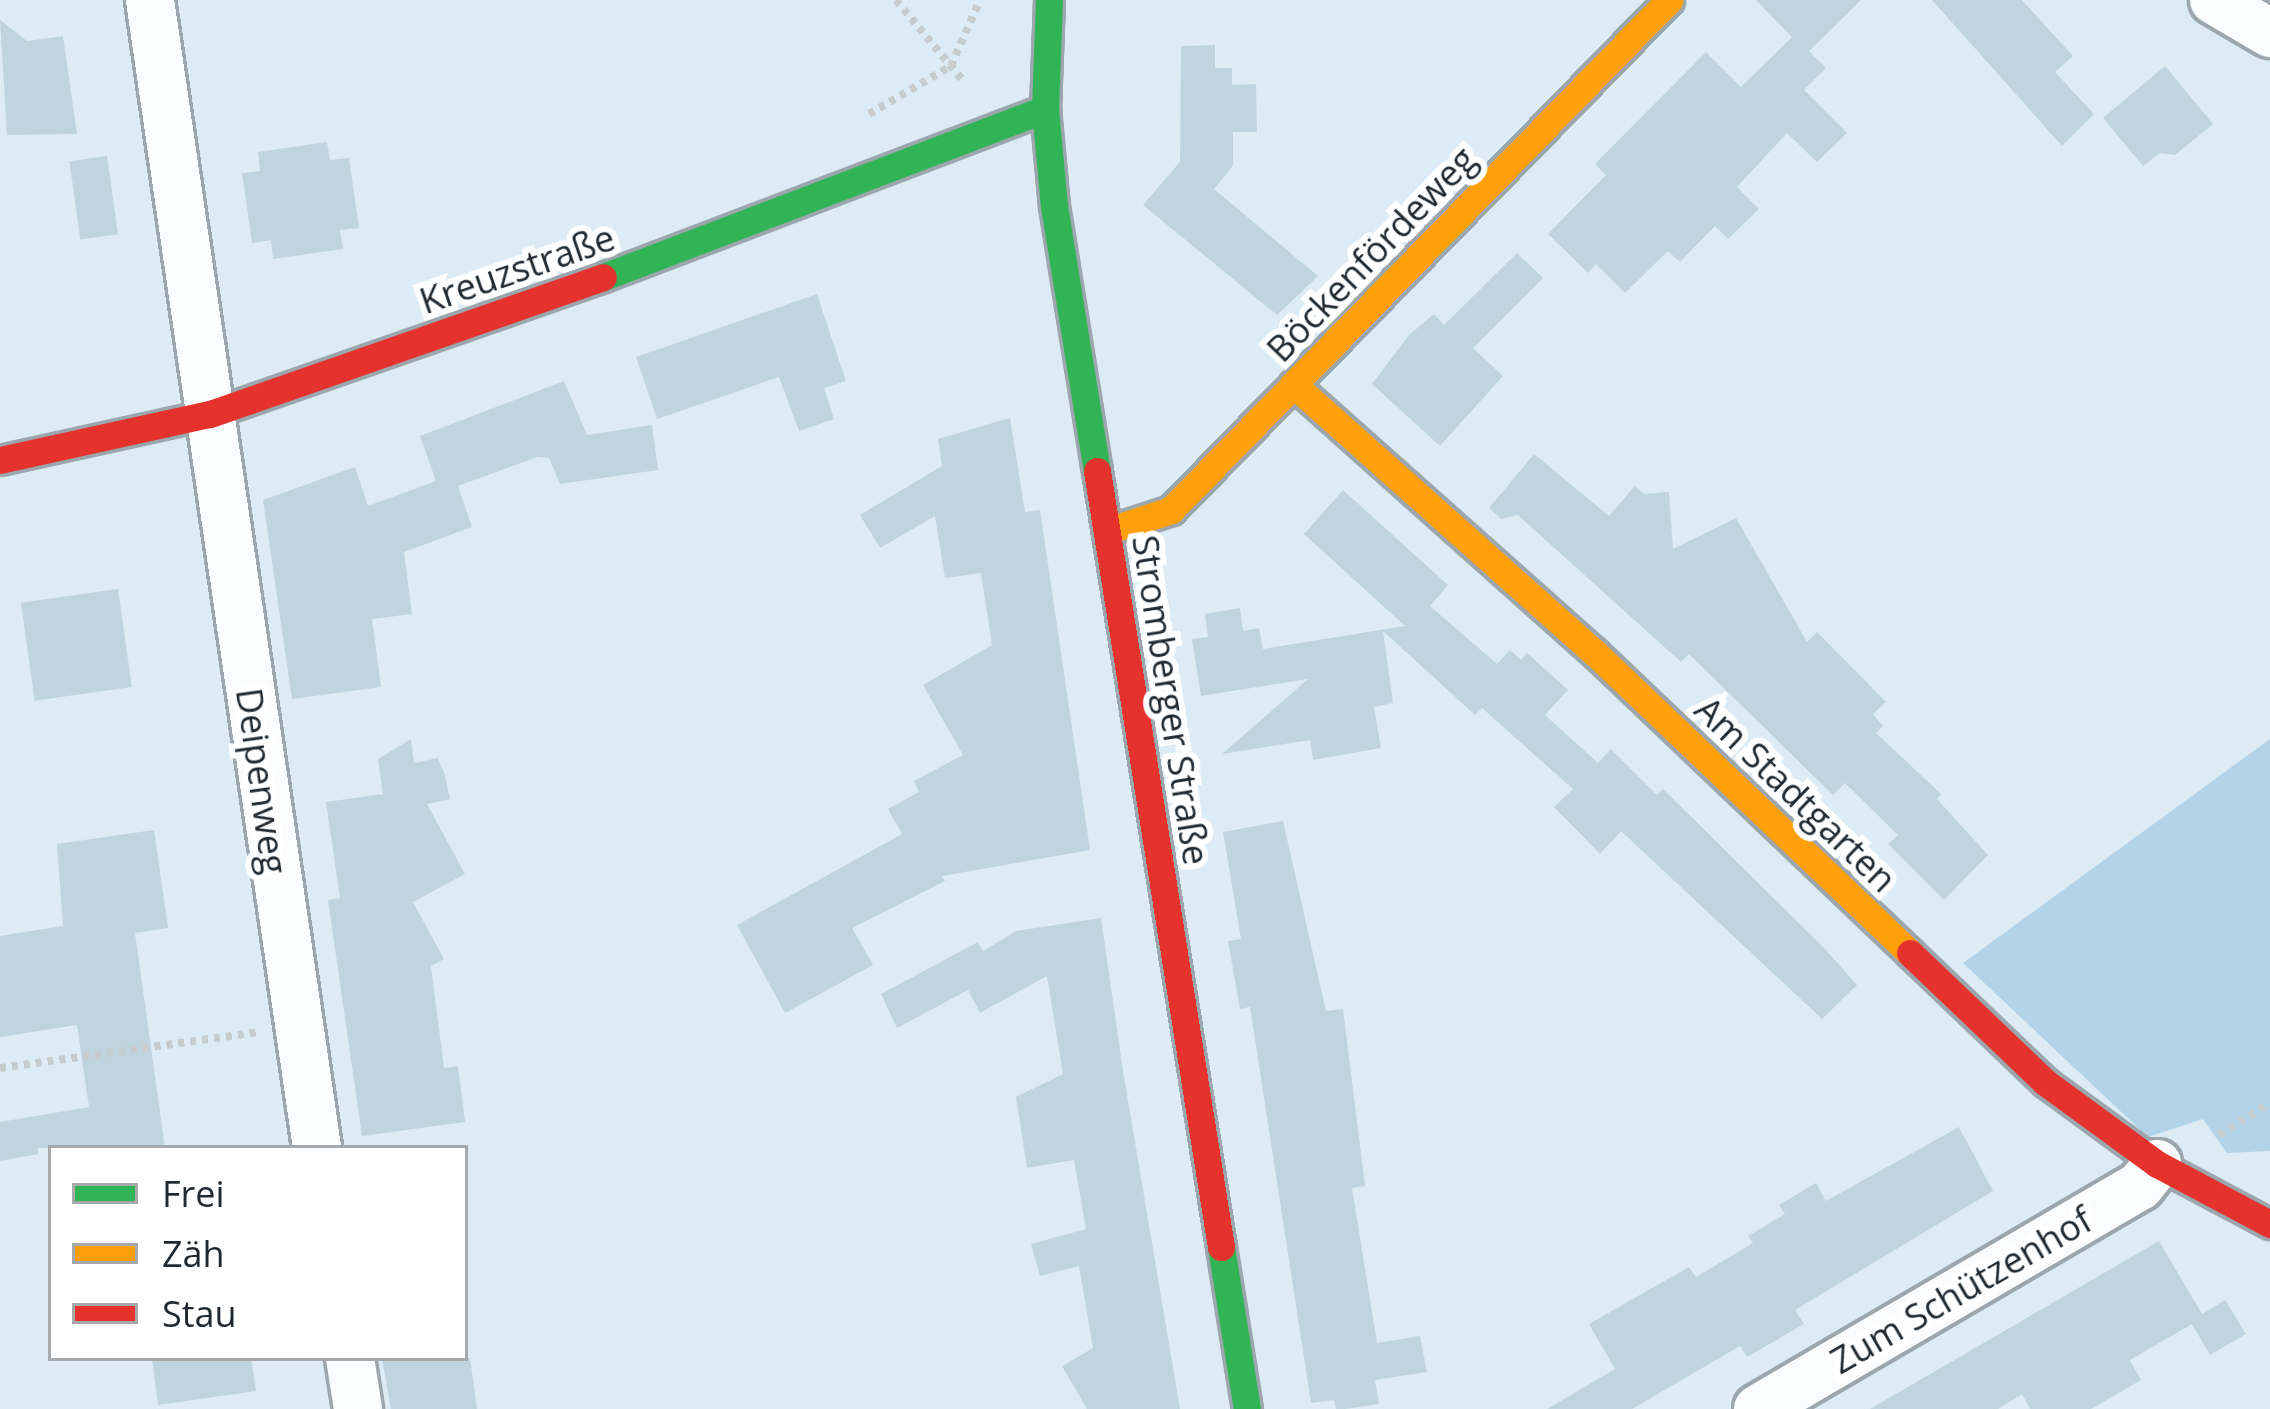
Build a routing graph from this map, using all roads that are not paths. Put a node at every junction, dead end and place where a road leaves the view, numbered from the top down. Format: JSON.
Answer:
{"nodes":[{"id":1,"x":150,"y":0,"type":"edge"},
{"id":2,"x":1049,"y":0,"type":"edge"},
{"id":3,"x":1670,"y":0,"type":"edge"},
{"id":4,"x":2214,"y":0,"type":"edge"},
{"id":5,"x":2270,"y":33,"type":"edge"},
{"id":6,"x":1046,"y":110,"type":"junction"},
{"id":7,"x":1294,"y":385,"type":"junction"},
{"id":8,"x":210,"y":414,"type":"junction"},
{"id":9,"x":0,"y":460,"type":"edge"},
{"id":10,"x":1107,"y":531,"type":"junction"},
{"id":11,"x":317,"y":1145,"type":"edge"},
{"id":12,"x":2157,"y":1164,"type":"junction"},
{"id":13,"x":2270,"y":1225,"type":"edge"},
{"id":14,"x":350,"y":1361,"type":"edge"},
{"id":15,"x":358,"y":1409,"type":"edge"},
{"id":16,"x":1247,"y":1409,"type":"edge"},
{"id":17,"x":1758,"y":1409,"type":"edge"}],
"edges":[{"from":1,"to":8,"type":"street","name":"Deipenweg"},
{"from":2,"to":6,"type":"street","name":"Stromberger Straße"},
{"from":3,"to":7,"type":"street","name":"Böckenfördeweg"},
{"from":4,"to":5,"type":"street"},
{"from":6,"to":8,"type":"street","name":"Kreuzstraße"},
{"from":6,"to":10,"type":"street","name":"Stromberger Straße"},
{"from":7,"to":10,"type":"street","name":"Böckenfördeweg"},
{"from":7,"to":12,"type":"street","name":"Am Stadtgarten"},
{"from":8,"to":9,"type":"street","name":"Kreuzstraße"},
{"from":8,"to":11,"type":"street","name":"Deipenweg"},
{"from":10,"to":16,"type":"street","name":"Stromberger Straße"},
{"from":12,"to":13,"type":"street","name":"Am Stadtgarten"},
{"from":12,"to":17,"type":"street","name":"Zum Schützenhof"},
{"from":14,"to":15,"type":"street"}]}
